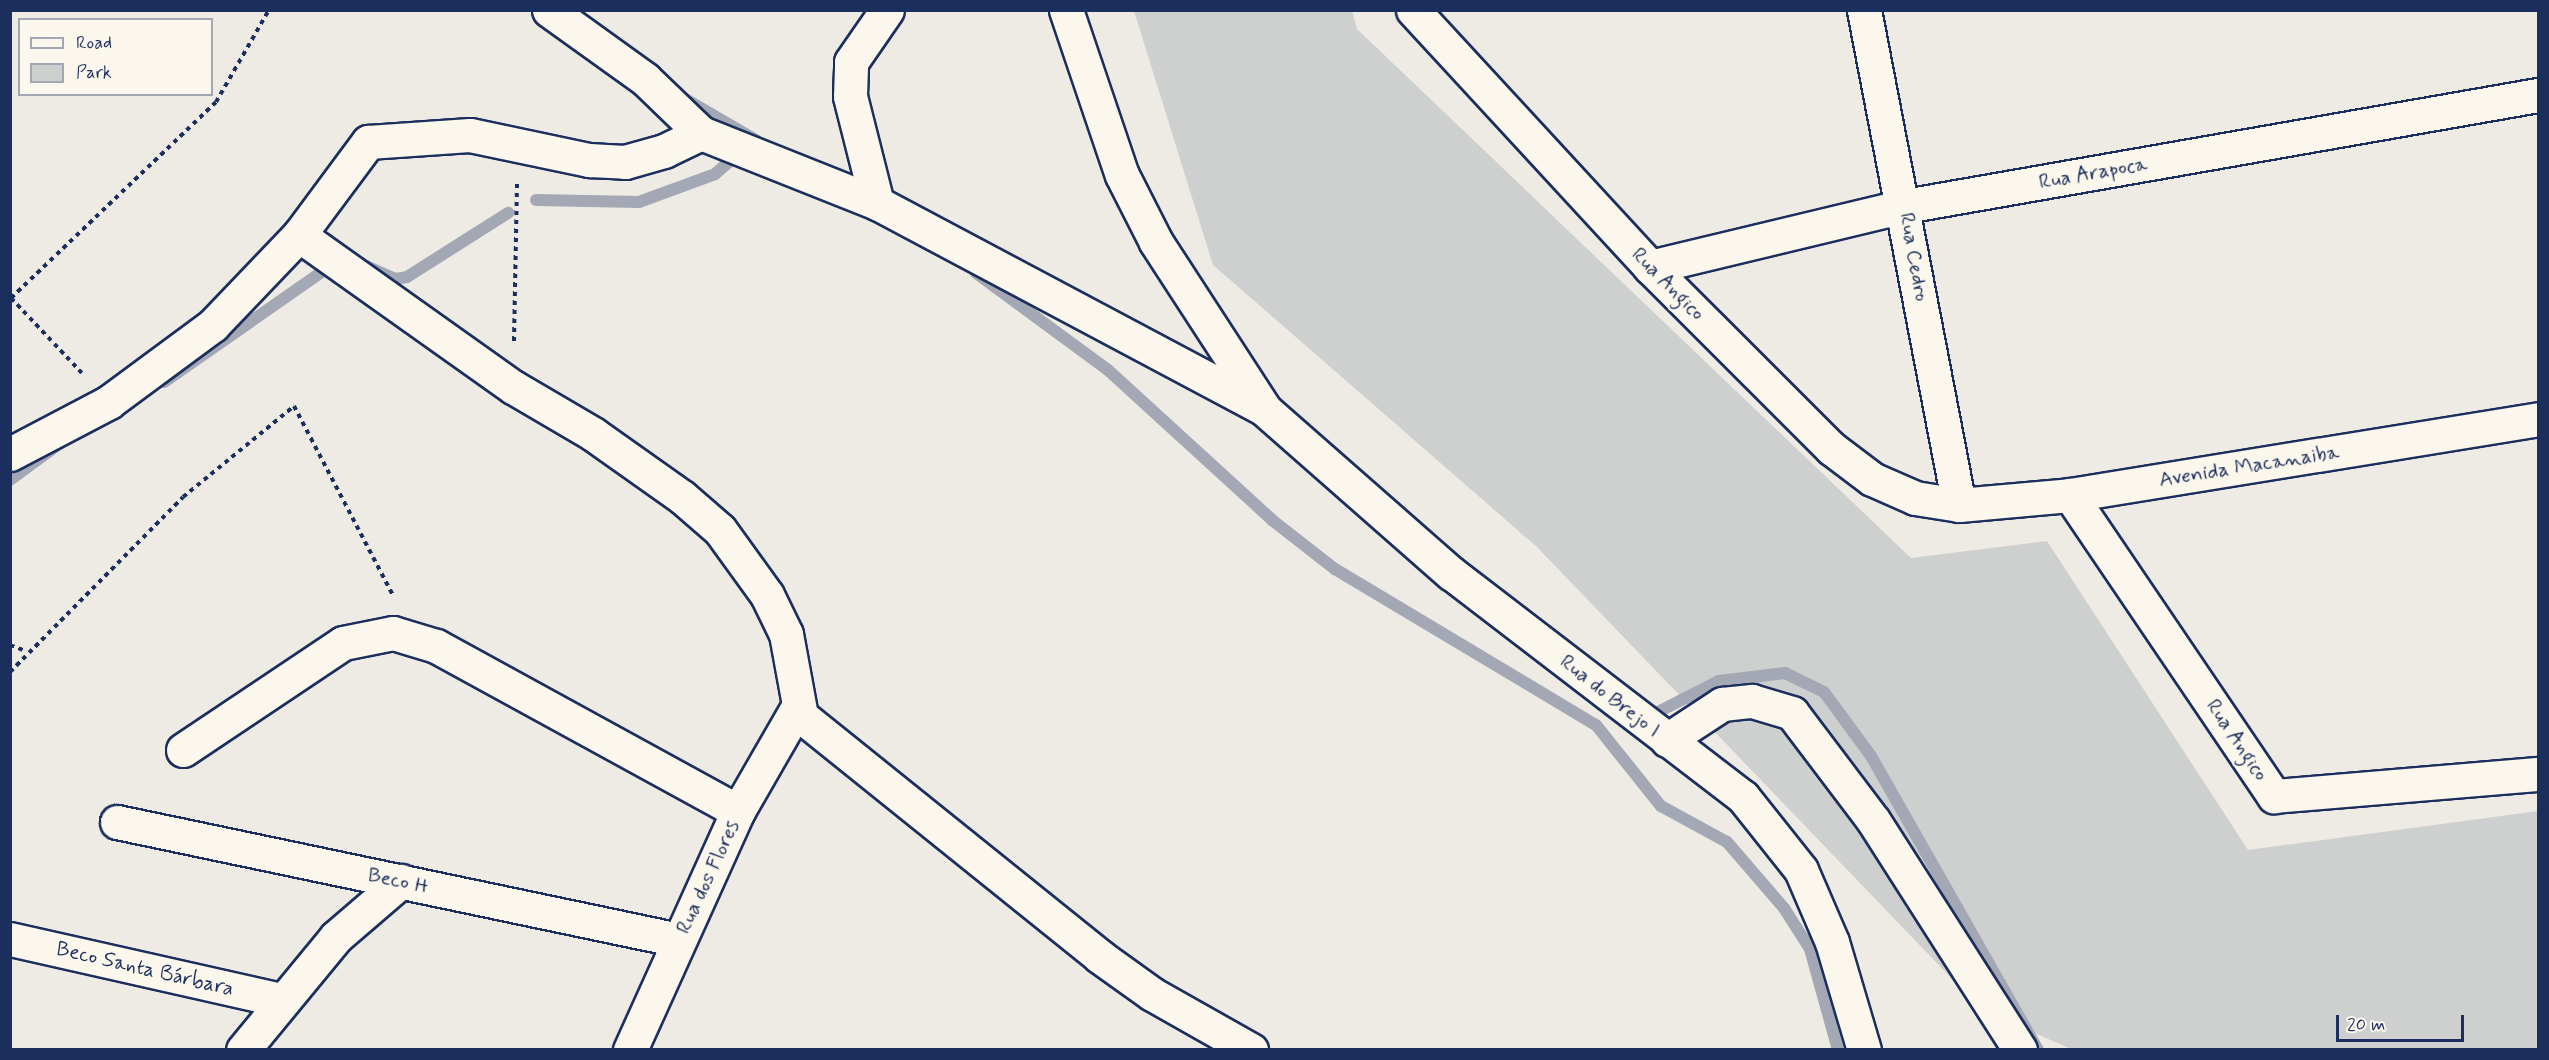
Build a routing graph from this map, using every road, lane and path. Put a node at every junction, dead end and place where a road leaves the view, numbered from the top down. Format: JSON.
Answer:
{"nodes":[{"id":1,"x":269,"y":10,"type":"edge"},
{"id":2,"x":549,"y":10,"type":"edge"},
{"id":3,"x":887,"y":10,"type":"edge"},
{"id":4,"x":1066,"y":10,"type":"edge"},
{"id":5,"x":1413,"y":10,"type":"edge"},
{"id":6,"x":1864,"y":10,"type":"edge"},
{"id":7,"x":2538,"y":95,"type":"edge"},
{"id":8,"x":701,"y":133,"type":"junction"},
{"id":9,"x":518,"y":147,"type":"junction"},
{"id":10,"x":877,"y":203,"type":"junction"},
{"id":11,"x":1905,"y":206,"type":"junction"},
{"id":12,"x":299,"y":235,"type":"junction"},
{"id":13,"x":1650,"y":267,"type":"junction"},
{"id":14,"x":11,"y":297,"type":"edge"},
{"id":15,"x":513,"y":387,"type":"junction"},
{"id":16,"x":109,"y":402,"type":"junction"},
{"id":17,"x":1264,"y":409,"type":"junction"},
{"id":18,"x":2538,"y":419,"type":"edge"},
{"id":19,"x":10,"y":454,"type":"edge"},
{"id":20,"x":2070,"y":495,"type":"junction"},
{"id":21,"x":1959,"y":505,"type":"junction"},
{"id":22,"x":416,"y":638,"type":"junction"},
{"id":23,"x":10,"y":645,"type":"edge"},
{"id":24,"x":26,"y":651,"type":"junction"},
{"id":25,"x":10,"y":672,"type":"edge"},
{"id":26,"x":796,"y":710,"type":"junction"},
{"id":27,"x":1667,"y":740,"type":"junction"},
{"id":28,"x":183,"y":750,"type":"dead end"},
{"id":29,"x":2538,"y":774,"type":"edge"},
{"id":30,"x":738,"y":811,"type":"junction"},
{"id":31,"x":117,"y":822,"type":"dead end"},
{"id":32,"x":401,"y":881,"type":"junction"},
{"id":33,"x":10,"y":939,"type":"edge"},
{"id":34,"x":679,"y":940,"type":"junction"},
{"id":35,"x":280,"y":1000,"type":"junction"},
{"id":36,"x":1214,"y":1040,"type":"edge"},
{"id":37,"x":243,"y":1050,"type":"edge"},
{"id":38,"x":630,"y":1050,"type":"edge"},
{"id":39,"x":1251,"y":1050,"type":"edge"},
{"id":40,"x":1864,"y":1050,"type":"edge"},
{"id":41,"x":2020,"y":1050,"type":"edge"}],
"edges":[{"from":1,"to":14,"type":"path"},
{"from":2,"to":8,"type":"street"},
{"from":3,"to":10,"type":"street"},
{"from":4,"to":17,"type":"street"},
{"from":5,"to":13,"type":"street","name":"Rua Angico"},
{"from":6,"to":11,"type":"street","name":"Rua Cedro"},
{"from":7,"to":11,"type":"street","name":"Rua Arapoca"},
{"from":8,"to":9,"type":"street"},
{"from":8,"to":10,"type":"street"},
{"from":9,"to":12,"type":"street"},
{"from":9,"to":15,"type":"path"},
{"from":10,"to":17,"type":"street"},
{"from":11,"to":13,"type":"street","name":"Rua Arapoca"},
{"from":11,"to":21,"type":"street","name":"Rua Cedro"},
{"from":12,"to":15,"type":"street"},
{"from":12,"to":16,"type":"street"},
{"from":13,"to":21,"type":"street","name":"Rua Angico"},
{"from":14,"to":16,"type":"path"},
{"from":15,"to":26,"type":"street"},
{"from":16,"to":19,"type":"street"},
{"from":17,"to":27,"type":"street","name":"Rua do Brejo I"},
{"from":18,"to":20,"type":"street","name":"Avenida Macanaiba"},
{"from":20,"to":21,"type":"street","name":"Avenida Macanaiba"},
{"from":20,"to":29,"type":"street","name":"Rua Angico"},
{"from":22,"to":24,"type":"path"},
{"from":22,"to":28,"type":"street"},
{"from":22,"to":30,"type":"street"},
{"from":23,"to":24,"type":"path"},
{"from":24,"to":25,"type":"path"},
{"from":26,"to":30,"type":"street","name":"Rua dos Flores"},
{"from":26,"to":36,"type":"street"},
{"from":27,"to":40,"type":"street","name":"Rua do Brejo I"},
{"from":27,"to":41,"type":"street"},
{"from":30,"to":34,"type":"street","name":"Rua dos Flores"},
{"from":31,"to":32,"type":"street","name":"Beco H"},
{"from":32,"to":34,"type":"street","name":"Beco H"},
{"from":32,"to":35,"type":"street"},
{"from":33,"to":35,"type":"street","name":"Beco Santa Bárbara"},
{"from":34,"to":38,"type":"street","name":"Rua dos Flores"},
{"from":35,"to":37,"type":"street"},
{"from":36,"to":39,"type":"street"}]}
